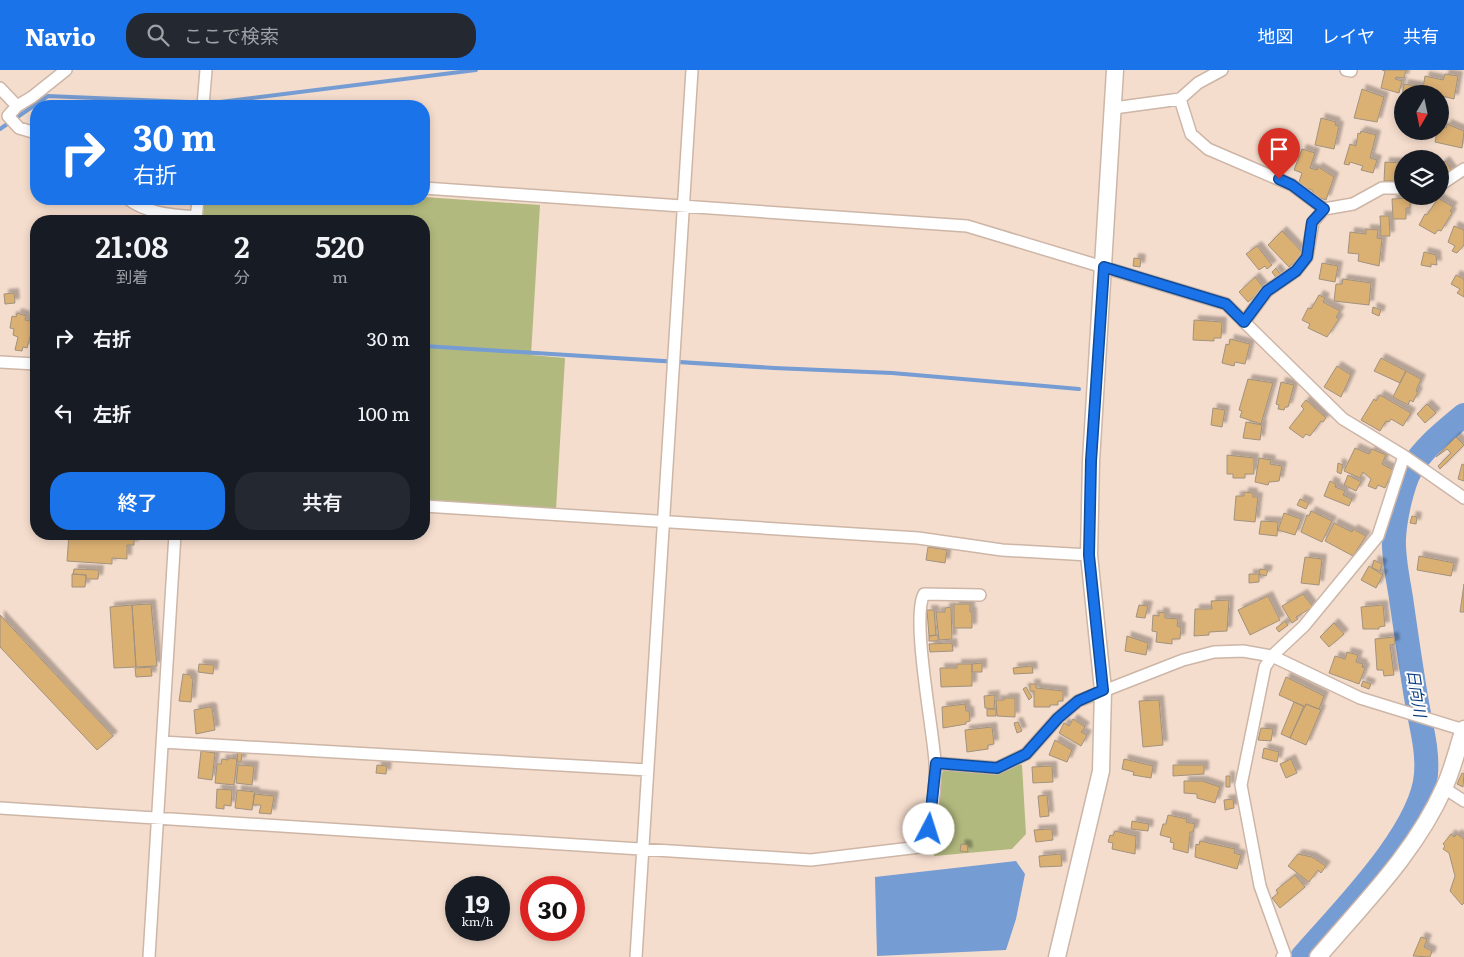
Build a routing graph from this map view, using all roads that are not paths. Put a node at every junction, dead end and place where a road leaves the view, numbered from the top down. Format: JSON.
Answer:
{"nodes":[{"id":1,"x":66,"y":70,"type":"edge"},
{"id":2,"x":206,"y":70,"type":"edge"},
{"id":3,"x":692,"y":70,"type":"edge"},
{"id":4,"x":1115,"y":70,"type":"edge"},
{"id":5,"x":1222,"y":70,"type":"edge"},
{"id":6,"x":0,"y":88,"type":"edge"},
{"id":7,"x":1180,"y":99,"type":"junction"},
{"id":8,"x":203,"y":100,"type":"edge"},
{"id":9,"x":16,"y":106,"type":"junction"},
{"id":10,"x":1114,"y":108,"type":"junction"},
{"id":11,"x":30,"y":131,"type":"edge"},
{"id":12,"x":1464,"y":168,"type":"edge"},
{"id":13,"x":1449,"y":179,"type":"edge"},
{"id":14,"x":430,"y":188,"type":"edge"},
{"id":15,"x":1394,"y":188,"type":"edge"},
{"id":16,"x":138,"y":205,"type":"edge"},
{"id":17,"x":684,"y":205,"type":"junction"},
{"id":18,"x":1324,"y":209,"type":"junction"},
{"id":19,"x":170,"y":215,"type":"edge"},
{"id":20,"x":1104,"y":267,"type":"junction"},
{"id":21,"x":1244,"y":322,"type":"junction"},
{"id":22,"x":0,"y":362,"type":"edge"},
{"id":23,"x":30,"y":364,"type":"edge"},
{"id":24,"x":1404,"y":456,"type":"junction"},
{"id":25,"x":1464,"y":498,"type":"edge"},
{"id":26,"x":430,"y":506,"type":"edge"},
{"id":27,"x":664,"y":521,"type":"junction"},
{"id":28,"x":176,"y":540,"type":"edge"},
{"id":29,"x":1089,"y":555,"type":"junction"},
{"id":30,"x":980,"y":596,"type":"dead end"},
{"id":31,"x":1272,"y":656,"type":"junction"},
{"id":32,"x":1103,"y":690,"type":"junction"},
{"id":33,"x":1464,"y":730,"type":"edge"},
{"id":34,"x":162,"y":742,"type":"junction"},
{"id":35,"x":936,"y":763,"type":"junction"},
{"id":36,"x":648,"y":770,"type":"junction"},
{"id":37,"x":1444,"y":788,"type":"junction"},
{"id":38,"x":1464,"y":801,"type":"edge"},
{"id":39,"x":0,"y":808,"type":"edge"},
{"id":40,"x":156,"y":820,"type":"junction"},
{"id":41,"x":644,"y":851,"type":"junction"},
{"id":42,"x":1285,"y":956,"type":"edge"},
{"id":43,"x":149,"y":957,"type":"edge"},
{"id":44,"x":636,"y":957,"type":"edge"},
{"id":45,"x":1057,"y":957,"type":"edge"},
{"id":46,"x":1318,"y":957,"type":"edge"}],
"edges":[{"from":1,"to":9,"type":"street"},
{"from":2,"to":8,"type":"street"},
{"from":3,"to":17,"type":"street"},
{"from":4,"to":10,"type":"street"},
{"from":5,"to":7,"type":"street"},
{"from":6,"to":9,"type":"street"},
{"from":7,"to":10,"type":"street"},
{"from":7,"to":18,"type":"street"},
{"from":9,"to":11,"type":"street"},
{"from":10,"to":20,"type":"street"},
{"from":12,"to":13,"type":"street"},
{"from":14,"to":17,"type":"street"},
{"from":15,"to":18,"type":"street"},
{"from":16,"to":19,"type":"street"},
{"from":17,"to":20,"type":"street"},
{"from":17,"to":27,"type":"street"},
{"from":18,"to":21,"type":"street"},
{"from":20,"to":21,"type":"street"},
{"from":20,"to":29,"type":"street"},
{"from":21,"to":24,"type":"street"},
{"from":22,"to":23,"type":"street"},
{"from":24,"to":25,"type":"street"},
{"from":24,"to":31,"type":"street"},
{"from":26,"to":27,"type":"street"},
{"from":27,"to":29,"type":"street"},
{"from":27,"to":36,"type":"street"},
{"from":28,"to":34,"type":"street"},
{"from":29,"to":32,"type":"street"},
{"from":30,"to":35,"type":"street"},
{"from":31,"to":32,"type":"street"},
{"from":31,"to":33,"type":"street"},
{"from":31,"to":42,"type":"street"},
{"from":32,"to":35,"type":"street"},
{"from":32,"to":45,"type":"street"},
{"from":33,"to":37,"type":"street"},
{"from":34,"to":36,"type":"street"},
{"from":34,"to":40,"type":"street"},
{"from":35,"to":41,"type":"street"},
{"from":36,"to":41,"type":"street"},
{"from":37,"to":38,"type":"street"},
{"from":37,"to":46,"type":"street"},
{"from":39,"to":40,"type":"street"},
{"from":40,"to":41,"type":"street"},
{"from":40,"to":43,"type":"street"},
{"from":41,"to":44,"type":"street"}]}
